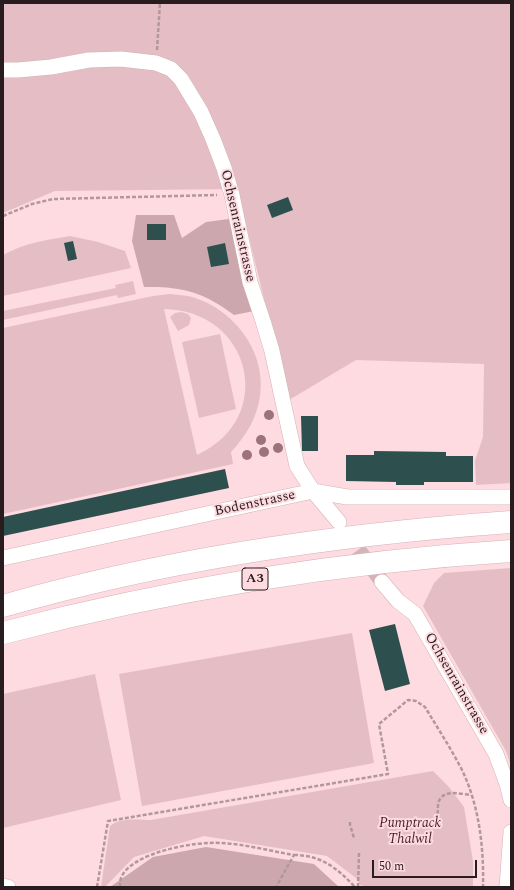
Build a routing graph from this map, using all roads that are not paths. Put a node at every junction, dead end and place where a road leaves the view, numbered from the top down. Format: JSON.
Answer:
{"nodes":[{"id":1,"x":3,"y":70,"type":"edge"},
{"id":2,"x":313,"y":491,"type":"junction"},
{"id":3,"x":511,"y":497,"type":"edge"},
{"id":4,"x":339,"y":522,"type":"tunnel mouth"},
{"id":5,"x":511,"y":522,"type":"edge"},
{"id":6,"x":511,"y":551,"type":"edge"},
{"id":7,"x":3,"y":558,"type":"edge"},
{"id":8,"x":382,"y":582,"type":"tunnel mouth"},
{"id":9,"x":3,"y":606,"type":"edge"},
{"id":10,"x":3,"y":633,"type":"edge"},
{"id":11,"x":511,"y":800,"type":"edge"},
{"id":12,"x":511,"y":832,"type":"edge"},
{"id":13,"x":3,"y":886,"type":"edge"},
{"id":14,"x":8,"y":887,"type":"edge"},
{"id":15,"x":507,"y":887,"type":"edge"}],
"edges":[{"from":1,"to":2,"type":"street","name":"Ochsenrainstrasse"},
{"from":2,"to":3,"type":"street","name":"Bodenstrasse"},
{"from":2,"to":4,"type":"street","name":"Ochsenrainstrasse"},
{"from":2,"to":7,"type":"street","name":"Bodenstrasse"},
{"from":5,"to":9,"type":"highway","number":"A3"},
{"from":6,"to":10,"type":"highway","number":"A3"},
{"from":8,"to":11,"type":"street","name":"Ochsenrainstrasse"},
{"from":12,"to":15,"type":"street"},
{"from":13,"to":14,"type":"street"}]}
